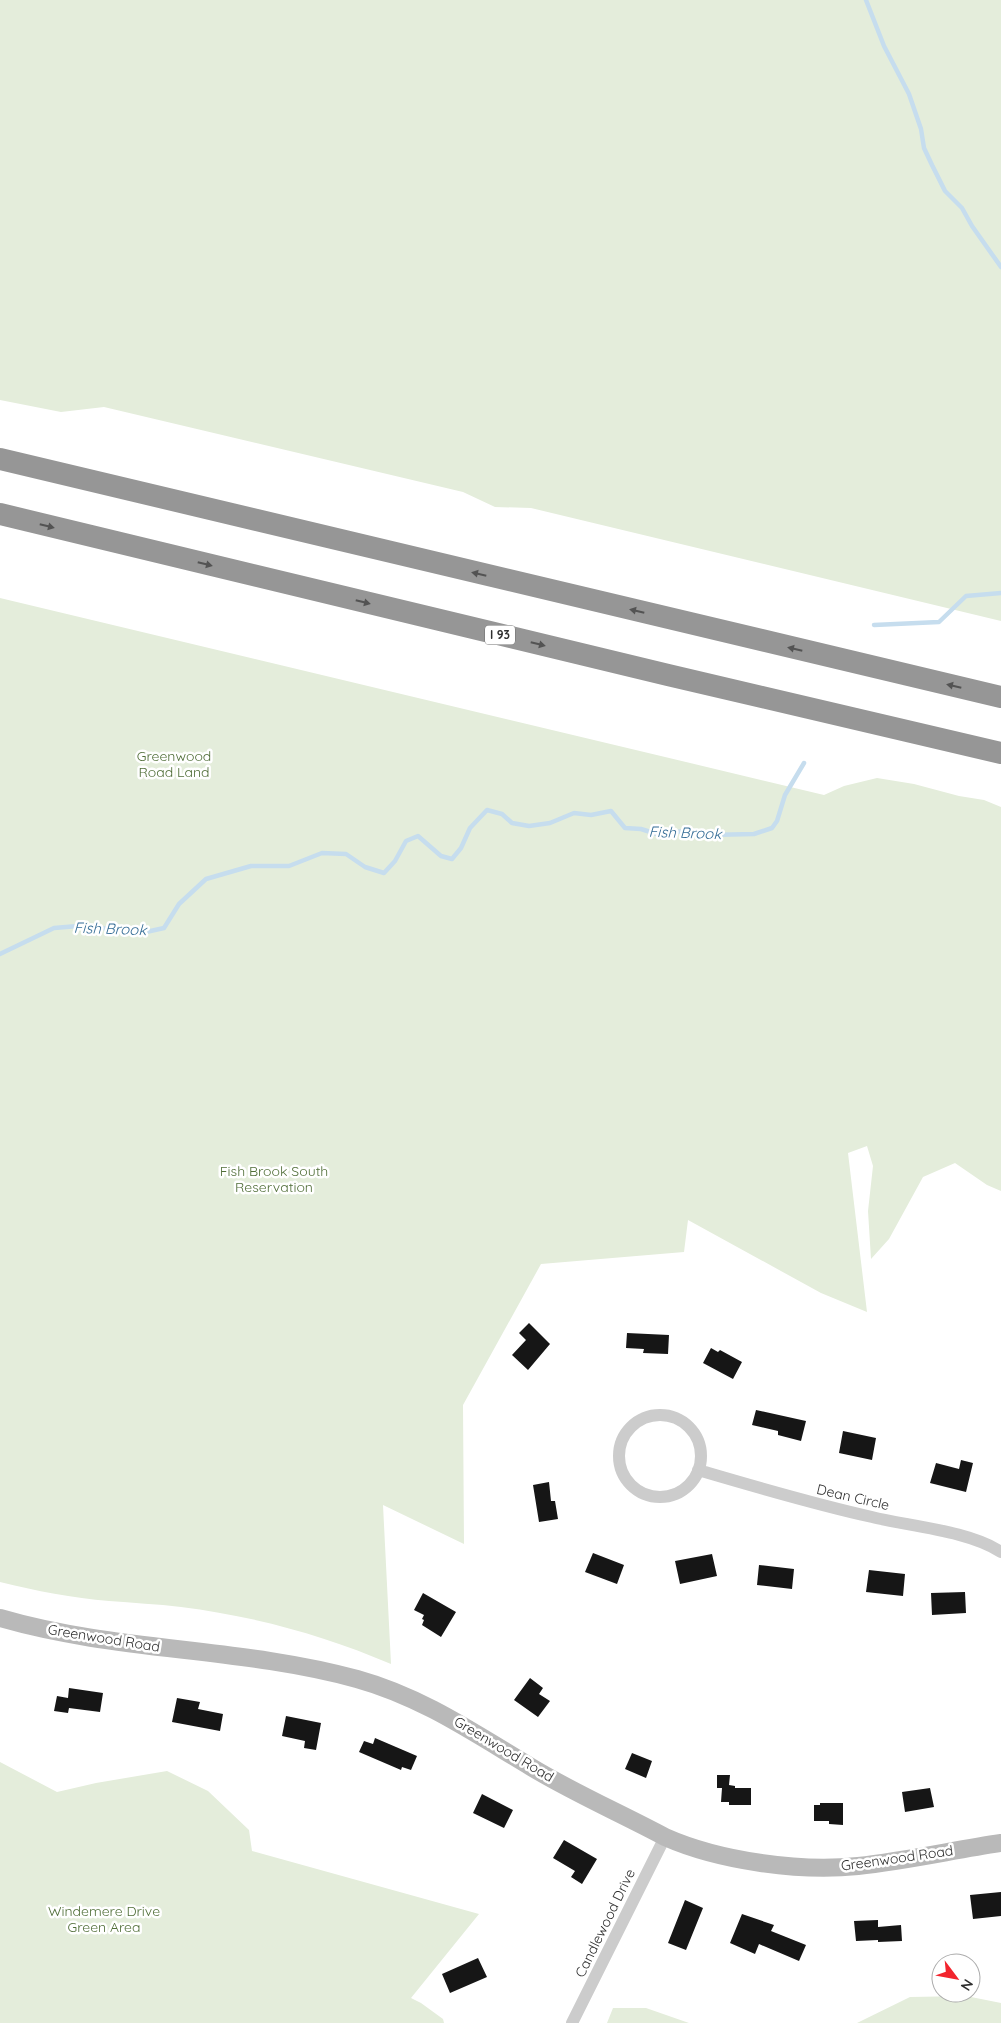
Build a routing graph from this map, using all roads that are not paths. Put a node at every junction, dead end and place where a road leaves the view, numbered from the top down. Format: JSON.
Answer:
{"nodes":[{"id":1,"x":0,"y":459,"type":"edge"},
{"id":2,"x":0,"y":514,"type":"edge"},
{"id":3,"x":1001,"y":697,"type":"edge"},
{"id":4,"x":1001,"y":753,"type":"edge"},
{"id":5,"x":698,"y":1470,"type":"junction"},
{"id":6,"x":1001,"y":1552,"type":"edge"},
{"id":7,"x":0,"y":1618,"type":"edge"},
{"id":8,"x":665,"y":1837,"type":"junction"},
{"id":9,"x":1001,"y":1843,"type":"edge"},
{"id":10,"x":572,"y":2023,"type":"edge"}],
"edges":[{"from":3,"to":1,"type":"highway","one_way":true},
{"from":2,"to":4,"type":"highway","number":"I 93","one_way":true},
{"from":5,"to":5,"type":"street"},
{"from":5,"to":6,"type":"street","name":"Dean Circle"},
{"from":7,"to":8,"type":"street","name":"Greenwood Road"},
{"from":8,"to":9,"type":"street","name":"Greenwood Road"},
{"from":8,"to":10,"type":"street","name":"Candlewood Drive"}]}
